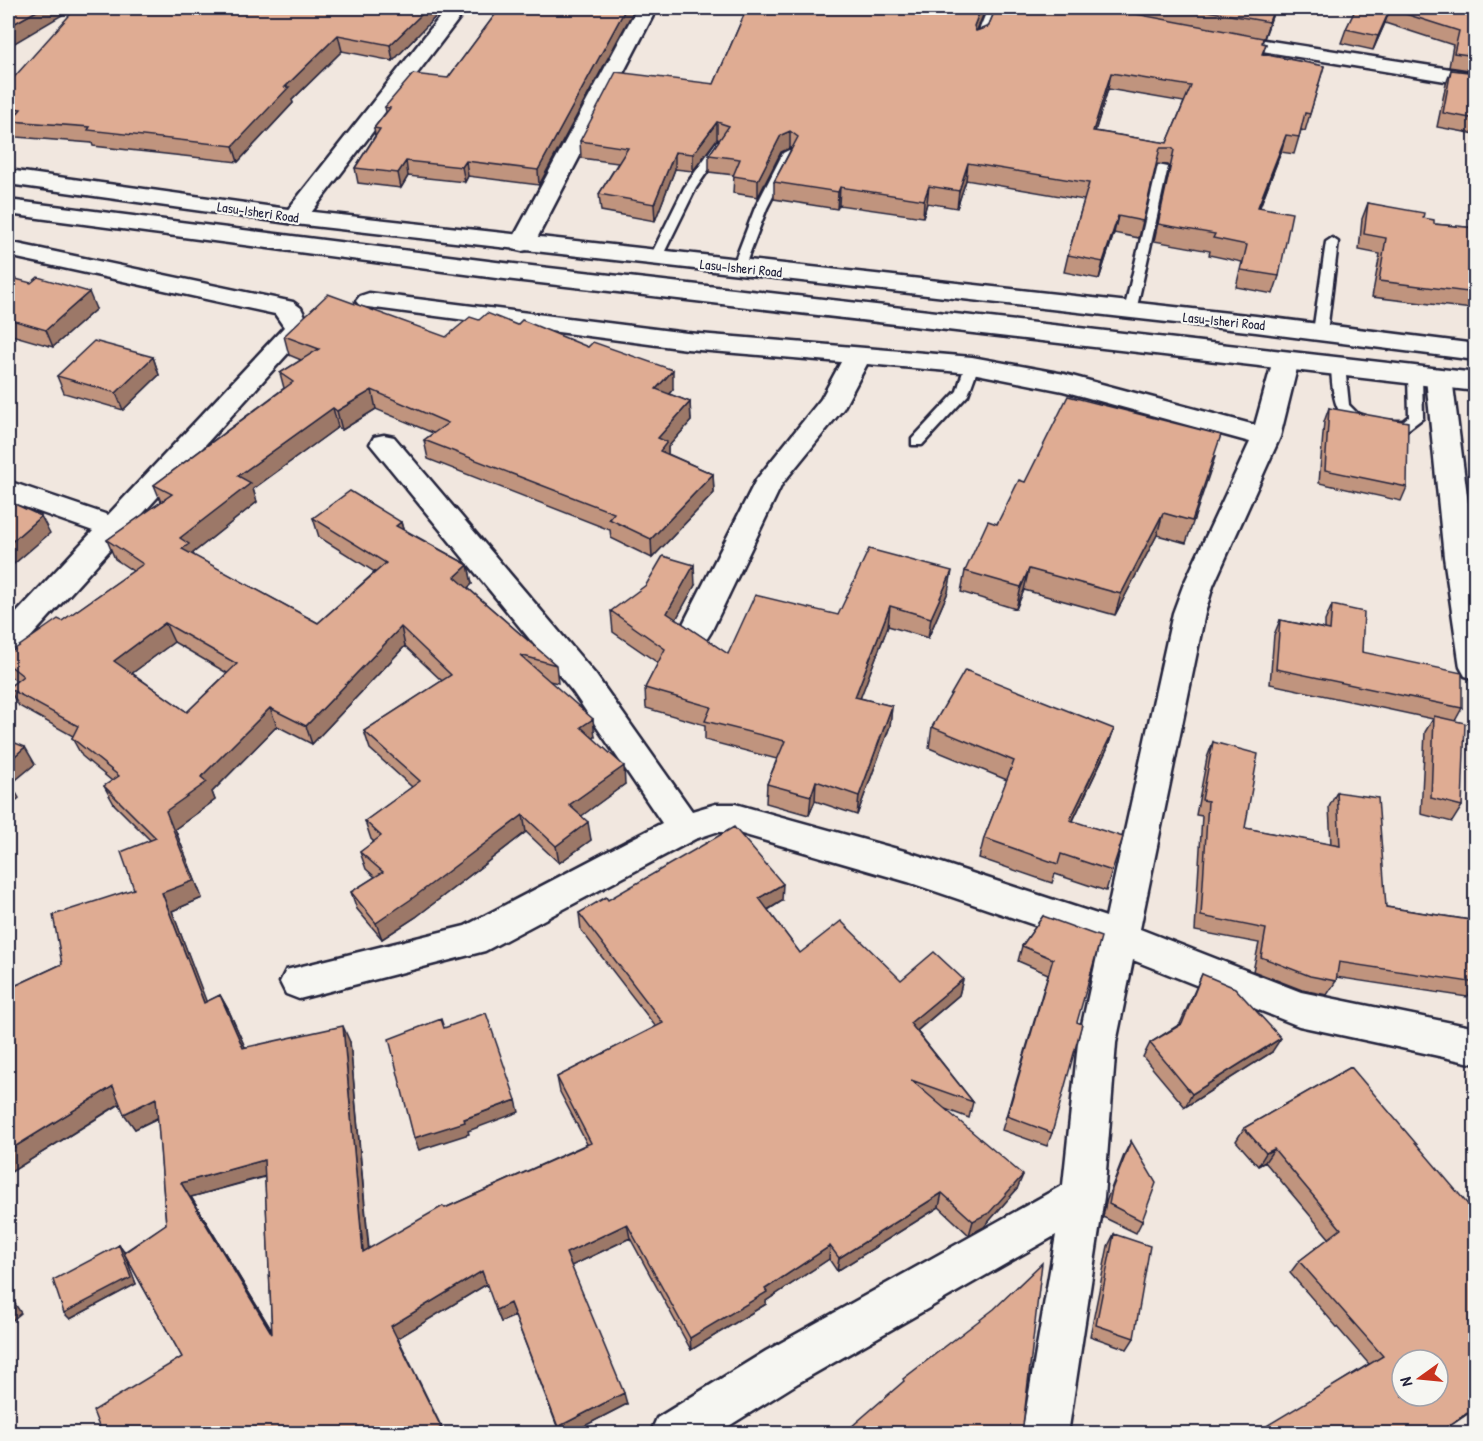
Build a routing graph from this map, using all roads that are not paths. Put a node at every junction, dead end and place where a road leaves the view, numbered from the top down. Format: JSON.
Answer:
{"nodes":[{"id":1,"x":457,"y":8,"type":"edge"},
{"id":2,"x":647,"y":8,"type":"edge"},
{"id":3,"x":993,"y":8,"type":"edge"},
{"id":4,"x":1200,"y":35,"type":"edge"},
{"id":5,"x":979,"y":43,"type":"edge"},
{"id":6,"x":1476,"y":80,"type":"edge"},
{"id":7,"x":721,"y":143,"type":"edge"},
{"id":8,"x":789,"y":153,"type":"edge"},
{"id":9,"x":1162,"y":167,"type":"edge"},
{"id":10,"x":8,"y":177,"type":"edge"},
{"id":11,"x":8,"y":207,"type":"edge"},
{"id":12,"x":295,"y":217,"type":"junction"},
{"id":13,"x":1332,"y":242,"type":"dead end"},
{"id":14,"x":522,"y":244,"type":"junction"},
{"id":15,"x":8,"y":249,"type":"edge"},
{"id":16,"x":655,"y":259,"type":"junction"},
{"id":17,"x":738,"y":268,"type":"junction"},
{"id":18,"x":369,"y":301,"type":"dead end"},
{"id":19,"x":1130,"y":311,"type":"junction"},
{"id":20,"x":1320,"y":332,"type":"junction"},
{"id":21,"x":1476,"y":352,"type":"edge"},
{"id":22,"x":859,"y":354,"type":"junction"},
{"id":23,"x":1286,"y":360,"type":"junction"},
{"id":24,"x":972,"y":365,"type":"junction"},
{"id":25,"x":1338,"y":366,"type":"junction"},
{"id":26,"x":1427,"y":377,"type":"junction"},
{"id":27,"x":1474,"y":385,"type":"edge"},
{"id":28,"x":1266,"y":437,"type":"junction"},
{"id":29,"x":917,"y":442,"type":"dead end"},
{"id":30,"x":384,"y":444,"type":"dead end"},
{"id":31,"x":8,"y":491,"type":"edge"},
{"id":32,"x":112,"y":527,"type":"junction"},
{"id":33,"x":694,"y":632,"type":"edge"},
{"id":34,"x":8,"y":642,"type":"edge"},
{"id":35,"x":1476,"y":667,"type":"edge"},
{"id":36,"x":684,"y":828,"type":"junction"},
{"id":37,"x":1121,"y":938,"type":"junction"},
{"id":38,"x":299,"y":982,"type":"dead end"},
{"id":39,"x":1476,"y":1046,"type":"edge"},
{"id":40,"x":1083,"y":1197,"type":"junction"},
{"id":41,"x":674,"y":1434,"type":"edge"},
{"id":42,"x":1045,"y":1434,"type":"edge"}],
"edges":[{"from":1,"to":12,"type":"street"},
{"from":2,"to":14,"type":"street"},
{"from":3,"to":5,"type":"lane"},
{"from":4,"to":6,"type":"street"},
{"from":7,"to":16,"type":"lane"},
{"from":8,"to":17,"type":"lane"},
{"from":9,"to":19,"type":"lane"},
{"from":10,"to":12,"type":"street","name":"Lasu-Isheri Road"},
{"from":11,"to":23,"type":"street","name":"Lasu-Isheri Road"},
{"from":12,"to":14,"type":"street","name":"Lasu-Isheri Road"},
{"from":13,"to":20,"type":"lane"},
{"from":14,"to":16,"type":"street","name":"Lasu-Isheri Road"},
{"from":15,"to":32,"type":"street"},
{"from":16,"to":17,"type":"street","name":"Lasu-Isheri Road"},
{"from":17,"to":19,"type":"street","name":"Lasu-Isheri Road"},
{"from":18,"to":22,"type":"street"},
{"from":19,"to":20,"type":"street","name":"Lasu-Isheri Road"},
{"from":20,"to":21,"type":"street","name":"Lasu-Isheri Road"},
{"from":22,"to":24,"type":"street"},
{"from":22,"to":33,"type":"street"},
{"from":23,"to":25,"type":"street","name":"Lasu-Isheri Road"},
{"from":23,"to":28,"type":"street"},
{"from":24,"to":28,"type":"street"},
{"from":24,"to":29,"type":"lane"},
{"from":25,"to":26,"type":"street","name":"Lasu-Isheri Road"},
{"from":25,"to":26,"type":"lane"},
{"from":26,"to":27,"type":"street","name":"Lasu-Isheri Road"},
{"from":26,"to":35,"type":"street"},
{"from":28,"to":37,"type":"street"},
{"from":30,"to":36,"type":"street"},
{"from":31,"to":32,"type":"street"},
{"from":32,"to":34,"type":"street"},
{"from":36,"to":37,"type":"street"},
{"from":36,"to":38,"type":"street"},
{"from":37,"to":39,"type":"street"},
{"from":37,"to":40,"type":"street"},
{"from":40,"to":41,"type":"street"},
{"from":40,"to":42,"type":"street"}]}
